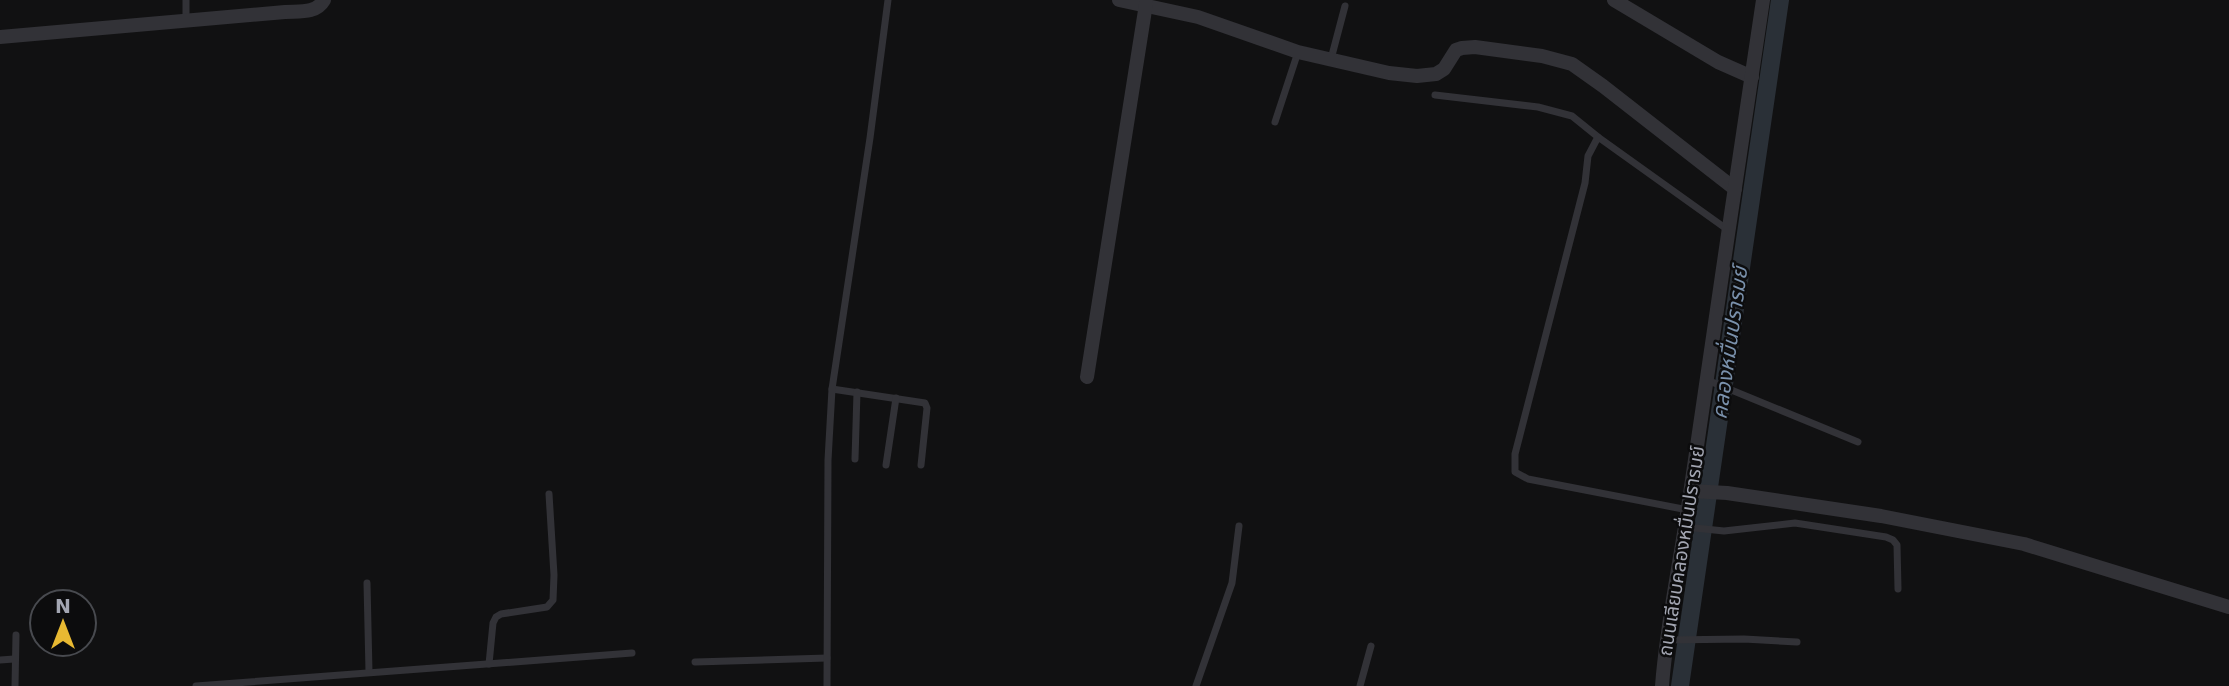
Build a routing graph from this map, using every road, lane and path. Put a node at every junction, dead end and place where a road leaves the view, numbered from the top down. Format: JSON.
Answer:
{"nodes":[{"id":1,"x":186,"y":0,"type":"edge"},
{"id":2,"x":324,"y":0,"type":"edge"},
{"id":3,"x":888,"y":0,"type":"edge"},
{"id":4,"x":1119,"y":0,"type":"edge"},
{"id":5,"x":1614,"y":0,"type":"edge"},
{"id":6,"x":1763,"y":0,"type":"edge"},
{"id":7,"x":1146,"y":4,"type":"junction"},
{"id":8,"x":285,"y":6,"type":"edge"},
{"id":9,"x":1345,"y":6,"type":"dead end"},
{"id":10,"x":186,"y":21,"type":"junction"},
{"id":11,"x":0,"y":37,"type":"edge"},
{"id":12,"x":1298,"y":52,"type":"junction"},
{"id":13,"x":1331,"y":59,"type":"junction"},
{"id":14,"x":1752,"y":77,"type":"junction"},
{"id":15,"x":1435,"y":95,"type":"dead end"},
{"id":16,"x":1275,"y":122,"type":"dead end"},
{"id":17,"x":1598,"y":137,"type":"junction"},
{"id":18,"x":1735,"y":189,"type":"junction"},
{"id":19,"x":1728,"y":231,"type":"junction"},
{"id":20,"x":1087,"y":377,"type":"dead end"},
{"id":21,"x":1706,"y":380,"type":"junction"},
{"id":22,"x":832,"y":389,"type":"junction"},
{"id":23,"x":858,"y":392,"type":"junction"},
{"id":24,"x":896,"y":398,"type":"junction"},
{"id":25,"x":1858,"y":442,"type":"dead end"},
{"id":26,"x":855,"y":459,"type":"dead end"},
{"id":27,"x":921,"y":465,"type":"dead end"},
{"id":28,"x":886,"y":466,"type":"dead end"},
{"id":29,"x":1691,"y":491,"type":"junction"},
{"id":30,"x":549,"y":494,"type":"dead end"},
{"id":31,"x":1688,"y":510,"type":"junction"},
{"id":32,"x":1239,"y":526,"type":"dead end"},
{"id":33,"x":1685,"y":527,"type":"junction"},
{"id":34,"x":367,"y":583,"type":"dead end"},
{"id":35,"x":1898,"y":589,"type":"dead end"},
{"id":36,"x":2229,"y":607,"type":"edge"},
{"id":37,"x":16,"y":635,"type":"dead end"},
{"id":38,"x":1666,"y":640,"type":"junction"},
{"id":39,"x":1797,"y":642,"type":"dead end"},
{"id":40,"x":1371,"y":646,"type":"dead end"},
{"id":41,"x":632,"y":653,"type":"dead end"},
{"id":42,"x":827,"y":658,"type":"junction"},
{"id":43,"x":14,"y":659,"type":"junction"},
{"id":44,"x":0,"y":660,"type":"edge"},
{"id":45,"x":695,"y":662,"type":"dead end"},
{"id":46,"x":489,"y":664,"type":"junction"},
{"id":47,"x":369,"y":672,"type":"junction"},
{"id":48,"x":15,"y":686,"type":"edge"},
{"id":49,"x":196,"y":686,"type":"edge"},
{"id":50,"x":827,"y":686,"type":"edge"},
{"id":51,"x":1196,"y":686,"type":"edge"},
{"id":52,"x":1360,"y":686,"type":"edge"},
{"id":53,"x":1662,"y":686,"type":"edge"}],
"edges":[{"from":1,"to":10,"type":"lane"},
{"from":2,"to":8,"type":"street"},
{"from":3,"to":22,"type":"lane"},
{"from":4,"to":7,"type":"street"},
{"from":5,"to":14,"type":"street"},
{"from":6,"to":14,"type":"street","name":"ถนนเลียบคลองหมื่นปรารมย์"},
{"from":7,"to":12,"type":"street"},
{"from":7,"to":20,"type":"street"},
{"from":8,"to":10,"type":"street"},
{"from":9,"to":13,"type":"lane"},
{"from":10,"to":11,"type":"street"},
{"from":12,"to":13,"type":"street"},
{"from":12,"to":16,"type":"lane"},
{"from":13,"to":18,"type":"street"},
{"from":14,"to":18,"type":"street","name":"ถนนเลียบคลองหมื่นปรารมย์"},
{"from":15,"to":17,"type":"lane"},
{"from":17,"to":19,"type":"lane"},
{"from":17,"to":31,"type":"lane"},
{"from":18,"to":19,"type":"street","name":"ถนนเลียบคลองหมื่นปรารมย์"},
{"from":19,"to":21,"type":"street","name":"ถนนเลียบคลองหมื่นปรารมย์"},
{"from":21,"to":25,"type":"lane"},
{"from":21,"to":29,"type":"street","name":"ถนนเลียบคลองหมื่นปรารมย์"},
{"from":22,"to":23,"type":"lane"},
{"from":22,"to":42,"type":"lane"},
{"from":23,"to":24,"type":"lane"},
{"from":23,"to":26,"type":"lane"},
{"from":24,"to":27,"type":"lane"},
{"from":24,"to":28,"type":"lane"},
{"from":29,"to":31,"type":"street","name":"ถนนเลียบคลองหมื่นปรารมย์"},
{"from":29,"to":36,"type":"street"},
{"from":30,"to":46,"type":"lane"},
{"from":31,"to":33,"type":"street","name":"ถนนเลียบคลองหมื่นปรารมย์"},
{"from":32,"to":51,"type":"lane"},
{"from":33,"to":35,"type":"lane"},
{"from":33,"to":38,"type":"street","name":"ถนนเลียบคลองหมื่นปรารมย์"},
{"from":34,"to":47,"type":"lane"},
{"from":37,"to":43,"type":"lane"},
{"from":38,"to":39,"type":"lane"},
{"from":38,"to":53,"type":"street","name":"ถนนเลียบคลองหมื่นปรารมย์"},
{"from":40,"to":52,"type":"lane"},
{"from":41,"to":46,"type":"lane"},
{"from":42,"to":45,"type":"lane"},
{"from":42,"to":50,"type":"lane"},
{"from":43,"to":44,"type":"lane"},
{"from":43,"to":48,"type":"lane"},
{"from":46,"to":47,"type":"lane"},
{"from":47,"to":49,"type":"lane"}]}
